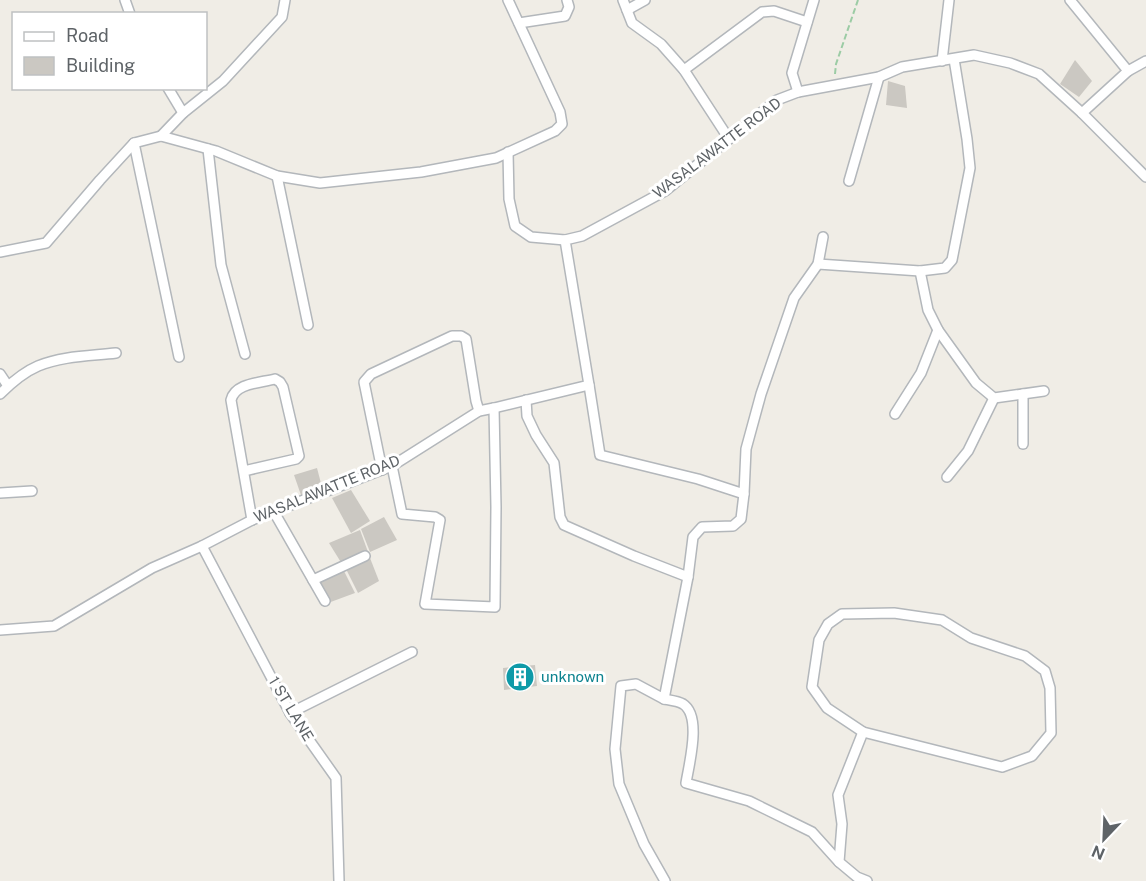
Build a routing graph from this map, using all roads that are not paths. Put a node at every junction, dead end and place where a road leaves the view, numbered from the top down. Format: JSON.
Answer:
{"nodes":[{"id":1,"x":285,"y":0,"type":"edge"},
{"id":2,"x":508,"y":0,"type":"edge"},
{"id":3,"x":567,"y":0,"type":"edge"},
{"id":4,"x":623,"y":0,"type":"edge"},
{"id":5,"x":645,"y":0,"type":"edge"},
{"id":6,"x":814,"y":0,"type":"edge"},
{"id":7,"x":949,"y":0,"type":"edge"},
{"id":8,"x":1070,"y":0,"type":"edge"},
{"id":9,"x":627,"y":10,"type":"junction"},
{"id":10,"x":807,"y":22,"type":"junction"},
{"id":11,"x":519,"y":23,"type":"junction"},
{"id":12,"x":954,"y":59,"type":"junction"},
{"id":13,"x":942,"y":61,"type":"junction"},
{"id":14,"x":1146,"y":61,"type":"edge"},
{"id":15,"x":684,"y":70,"type":"junction"},
{"id":16,"x":1128,"y":71,"type":"junction"},
{"id":17,"x":879,"y":77,"type":"junction"},
{"id":18,"x":169,"y":90,"type":"edge"},
{"id":19,"x":798,"y":92,"type":"junction"},
{"id":20,"x":183,"y":113,"type":"junction"},
{"id":21,"x":1082,"y":113,"type":"junction"},
{"id":22,"x":161,"y":136,"type":"junction"},
{"id":23,"x":729,"y":139,"type":"junction"},
{"id":24,"x":134,"y":143,"type":"junction"},
{"id":25,"x":208,"y":149,"type":"junction"},
{"id":26,"x":507,"y":152,"type":"junction"},
{"id":27,"x":277,"y":176,"type":"junction"},
{"id":28,"x":1146,"y":177,"type":"edge"},
{"id":29,"x":849,"y":181,"type":"dead end"},
{"id":30,"x":823,"y":237,"type":"dead end"},
{"id":31,"x":565,"y":240,"type":"junction"},
{"id":32,"x":0,"y":252,"type":"edge"},
{"id":33,"x":818,"y":264,"type":"junction"},
{"id":34,"x":920,"y":271,"type":"junction"},
{"id":35,"x":308,"y":325,"type":"dead end"},
{"id":36,"x":938,"y":330,"type":"junction"},
{"id":37,"x":116,"y":353,"type":"dead end"},
{"id":38,"x":245,"y":354,"type":"dead end"},
{"id":39,"x":179,"y":357,"type":"dead end"},
{"id":40,"x":0,"y":374,"type":"edge"},
{"id":41,"x":589,"y":385,"type":"junction"},
{"id":42,"x":8,"y":386,"type":"junction"},
{"id":43,"x":1044,"y":391,"type":"dead end"},
{"id":44,"x":1023,"y":393,"type":"junction"},
{"id":45,"x":0,"y":394,"type":"edge"},
{"id":46,"x":994,"y":398,"type":"junction"},
{"id":47,"x":526,"y":400,"type":"junction"},
{"id":48,"x":494,"y":408,"type":"junction"},
{"id":49,"x":479,"y":411,"type":"junction"},
{"id":50,"x":895,"y":414,"type":"dead end"},
{"id":51,"x":1023,"y":444,"type":"dead end"},
{"id":52,"x":392,"y":466,"type":"junction"},
{"id":53,"x":382,"y":470,"type":"junction"},
{"id":54,"x":244,"y":471,"type":"junction"},
{"id":55,"x":947,"y":477,"type":"dead end"},
{"id":56,"x":32,"y":491,"type":"dead end"},
{"id":57,"x":0,"y":493,"type":"edge"},
{"id":58,"x":744,"y":494,"type":"junction"},
{"id":59,"x":274,"y":512,"type":"junction"},
{"id":60,"x":252,"y":520,"type":"junction"},
{"id":61,"x":202,"y":546,"type":"junction"},
{"id":62,"x":365,"y":556,"type":"dead end"},
{"id":63,"x":688,"y":577,"type":"junction"},
{"id":64,"x":313,"y":580,"type":"junction"},
{"id":65,"x":325,"y":601,"type":"dead end"},
{"id":66,"x":0,"y":630,"type":"edge"},
{"id":67,"x":412,"y":652,"type":"dead end"},
{"id":68,"x":664,"y":699,"type":"junction"},
{"id":69,"x":290,"y":713,"type":"junction"},
{"id":70,"x":863,"y":732,"type":"junction"},
{"id":71,"x":839,"y":862,"type":"junction"},
{"id":72,"x":852,"y":879,"type":"edge"},
{"id":73,"x":339,"y":881,"type":"edge"},
{"id":74,"x":665,"y":881,"type":"edge"},
{"id":75,"x":867,"y":881,"type":"edge"}],
"edges":[{"from":1,"to":20,"type":"street"},
{"from":2,"to":11,"type":"street"},
{"from":3,"to":11,"type":"street"},
{"from":4,"to":9,"type":"street"},
{"from":5,"to":9,"type":"street"},
{"from":6,"to":10,"type":"street"},
{"from":7,"to":13,"type":"street"},
{"from":8,"to":16,"type":"street"},
{"from":9,"to":15,"type":"street"},
{"from":10,"to":15,"type":"street"},
{"from":10,"to":19,"type":"street"},
{"from":11,"to":26,"type":"street"},
{"from":12,"to":13,"type":"street","name":"WASALAWATTE ROAD"},
{"from":12,"to":21,"type":"street","name":"WASALAWATTE ROAD"},
{"from":12,"to":34,"type":"street"},
{"from":13,"to":17,"type":"street","name":"WASALAWATTE ROAD"},
{"from":14,"to":16,"type":"street"},
{"from":15,"to":23,"type":"street"},
{"from":16,"to":21,"type":"street"},
{"from":17,"to":19,"type":"street","name":"WASALAWATTE ROAD"},
{"from":17,"to":29,"type":"street"},
{"from":18,"to":20,"type":"street"},
{"from":19,"to":23,"type":"street","name":"WASALAWATTE ROAD"},
{"from":20,"to":22,"type":"street"},
{"from":21,"to":28,"type":"street","name":"WASALAWATTE ROAD"},
{"from":22,"to":24,"type":"street"},
{"from":22,"to":25,"type":"street"},
{"from":23,"to":31,"type":"street","name":"WASALAWATTE ROAD"},
{"from":24,"to":32,"type":"street"},
{"from":24,"to":39,"type":"street"},
{"from":25,"to":27,"type":"street"},
{"from":25,"to":38,"type":"street"},
{"from":26,"to":27,"type":"street"},
{"from":26,"to":31,"type":"street"},
{"from":27,"to":35,"type":"street"},
{"from":30,"to":33,"type":"street"},
{"from":31,"to":41,"type":"street"},
{"from":33,"to":34,"type":"street"},
{"from":33,"to":58,"type":"street"},
{"from":34,"to":36,"type":"street"},
{"from":36,"to":46,"type":"street"},
{"from":36,"to":50,"type":"street"},
{"from":37,"to":42,"type":"street"},
{"from":40,"to":42,"type":"street"},
{"from":41,"to":47,"type":"street","name":"WASALAWATTE ROAD"},
{"from":41,"to":58,"type":"street"},
{"from":42,"to":45,"type":"street"},
{"from":43,"to":44,"type":"street"},
{"from":44,"to":46,"type":"street"},
{"from":44,"to":51,"type":"street"},
{"from":46,"to":55,"type":"street"},
{"from":47,"to":48,"type":"street","name":"WASALAWATTE ROAD"},
{"from":47,"to":63,"type":"street"},
{"from":48,"to":49,"type":"street","name":"WASALAWATTE ROAD"},
{"from":48,"to":52,"type":"street"},
{"from":49,"to":52,"type":"street","name":"WASALAWATTE ROAD"},
{"from":49,"to":53,"type":"street"},
{"from":52,"to":53,"type":"street","name":"WASALAWATTE ROAD"},
{"from":53,"to":59,"type":"street","name":"WASALAWATTE ROAD"},
{"from":54,"to":54,"type":"street"},
{"from":54,"to":60,"type":"street"},
{"from":56,"to":57,"type":"street"},
{"from":58,"to":63,"type":"street"},
{"from":59,"to":60,"type":"street","name":"WASALAWATTE ROAD"},
{"from":59,"to":64,"type":"street"},
{"from":60,"to":61,"type":"street","name":"WASALAWATTE ROAD"},
{"from":61,"to":66,"type":"street","name":"WASALAWATTE ROAD"},
{"from":61,"to":69,"type":"street","name":"1 ST LANE"},
{"from":62,"to":64,"type":"street"},
{"from":63,"to":68,"type":"street"},
{"from":64,"to":65,"type":"street"},
{"from":67,"to":69,"type":"street"},
{"from":68,"to":71,"type":"street"},
{"from":68,"to":74,"type":"street"},
{"from":69,"to":73,"type":"street","name":"1 ST LANE"},
{"from":70,"to":70,"type":"street"},
{"from":70,"to":71,"type":"street"},
{"from":71,"to":72,"type":"street"},
{"from":72,"to":75,"type":"street"}]}
